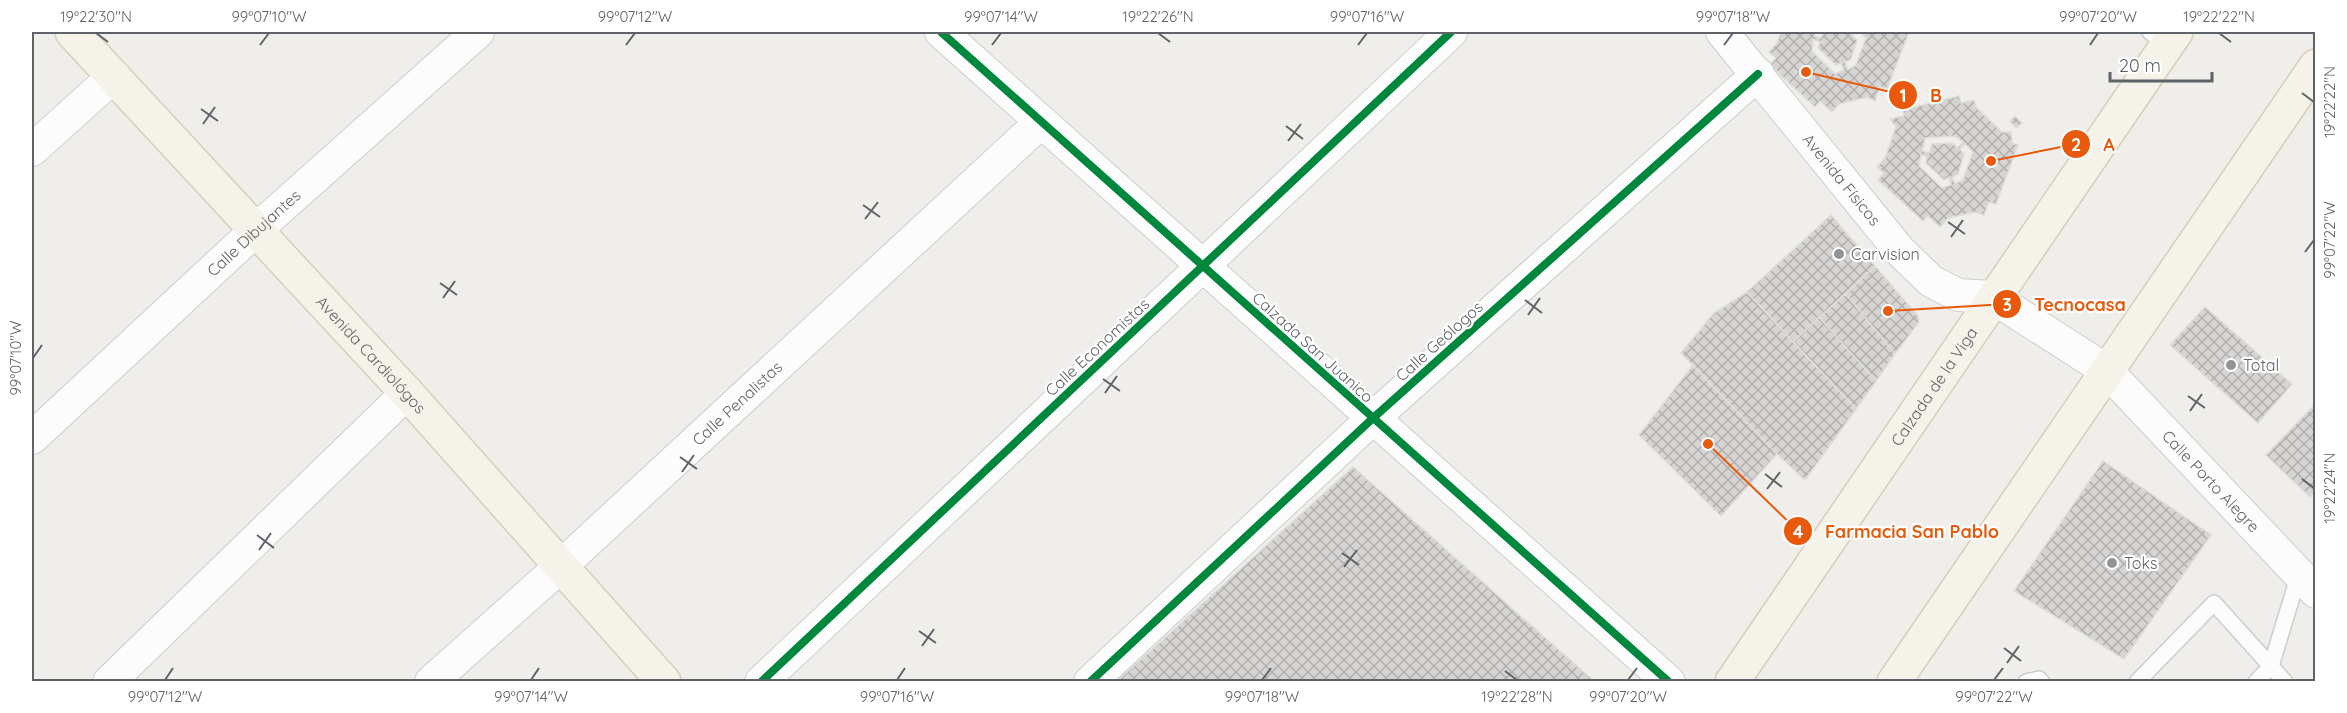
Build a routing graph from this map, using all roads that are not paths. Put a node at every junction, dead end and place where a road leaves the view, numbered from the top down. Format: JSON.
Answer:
{"nodes":[{"id":1,"x":72,"y":32,"type":"edge"},
{"id":2,"x":478,"y":32,"type":"edge"},
{"id":3,"x":941,"y":32,"type":"edge"},
{"id":4,"x":1451,"y":32,"type":"edge"},
{"id":5,"x":1722,"y":32,"type":"edge"},
{"id":6,"x":2165,"y":36,"type":"edge"},
{"id":7,"x":2316,"y":66,"type":"edge"},
{"id":8,"x":1758,"y":74,"type":"junction"},
{"id":9,"x":114,"y":76,"type":"junction"},
{"id":10,"x":1040,"y":123,"type":"junction"},
{"id":11,"x":32,"y":150,"type":"edge"},
{"id":12,"x":257,"y":229,"type":"junction"},
{"id":13,"x":1204,"y":266,"type":"junction"},
{"id":14,"x":1992,"y":297,"type":"junction"},
{"id":15,"x":2106,"y":370,"type":"junction"},
{"id":16,"x":407,"y":393,"type":"junction"},
{"id":17,"x":1372,"y":419,"type":"junction"},
{"id":18,"x":32,"y":438,"type":"edge"},
{"id":19,"x":561,"y":566,"type":"junction"},
{"id":20,"x":2310,"y":575,"type":"edge"},
{"id":21,"x":2271,"y":666,"type":"junction"},
{"id":22,"x":1905,"y":676,"type":"edge"},
{"id":23,"x":109,"y":681,"type":"edge"},
{"id":24,"x":431,"y":681,"type":"edge"},
{"id":25,"x":664,"y":681,"type":"edge"},
{"id":26,"x":761,"y":681,"type":"edge"},
{"id":27,"x":1090,"y":681,"type":"edge"},
{"id":28,"x":1669,"y":681,"type":"edge"},
{"id":29,"x":1732,"y":681,"type":"edge"},
{"id":30,"x":2026,"y":681,"type":"edge"},
{"id":31,"x":2042,"y":681,"type":"edge"},
{"id":32,"x":2137,"y":681,"type":"edge"},
{"id":33,"x":2256,"y":681,"type":"edge"},
{"id":34,"x":2285,"y":681,"type":"edge"}],
"edges":[{"from":1,"to":9,"type":"main road","name":"Avenida Cardiológos"},
{"from":2,"to":12,"type":"street","name":"Calle Dibujantes"},
{"from":3,"to":10,"type":"street","name":"Calzada San Juanico"},
{"from":4,"to":13,"type":"street","name":"Calle Economistas"},
{"from":5,"to":8,"type":"street","name":"Avenida Físicos"},
{"from":6,"to":14,"type":"main road","name":"Calzada de la Viga"},
{"from":7,"to":15,"type":"main road"},
{"from":8,"to":14,"type":"street","name":"Avenida Físicos"},
{"from":8,"to":17,"type":"street","name":"Calle Geólogos"},
{"from":9,"to":11,"type":"street"},
{"from":9,"to":12,"type":"main road","name":"Avenida Cardiológos"},
{"from":10,"to":13,"type":"street","name":"Calzada San Juanico"},
{"from":10,"to":19,"type":"street","name":"Calle Penalistas"},
{"from":12,"to":16,"type":"main road","name":"Avenida Cardiológos"},
{"from":12,"to":18,"type":"street","name":"Calle Dibujantes"},
{"from":13,"to":17,"type":"street","name":"Calzada San Juanico"},
{"from":13,"to":26,"type":"street","name":"Calle Economistas"},
{"from":14,"to":15,"type":"street","name":"Avenida Físicos"},
{"from":14,"to":29,"type":"main road","name":"Calzada de la Viga"},
{"from":15,"to":20,"type":"street","name":"Calle Porto Alegre"},
{"from":15,"to":22,"type":"main road"},
{"from":16,"to":19,"type":"main road","name":"Avenida Cardiológos"},
{"from":16,"to":23,"type":"street"},
{"from":17,"to":27,"type":"street","name":"Calle Geólogos"},
{"from":17,"to":28,"type":"street","name":"Calzada San Juanico"},
{"from":19,"to":24,"type":"street","name":"Calle Penalistas"},
{"from":19,"to":25,"type":"main road","name":"Avenida Cardiológos"},
{"from":20,"to":21,"type":"lane"},
{"from":21,"to":32,"type":"lane"},
{"from":21,"to":33,"type":"lane"},
{"from":21,"to":34,"type":"lane"},
{"from":30,"to":31,"type":"lane"}]}
